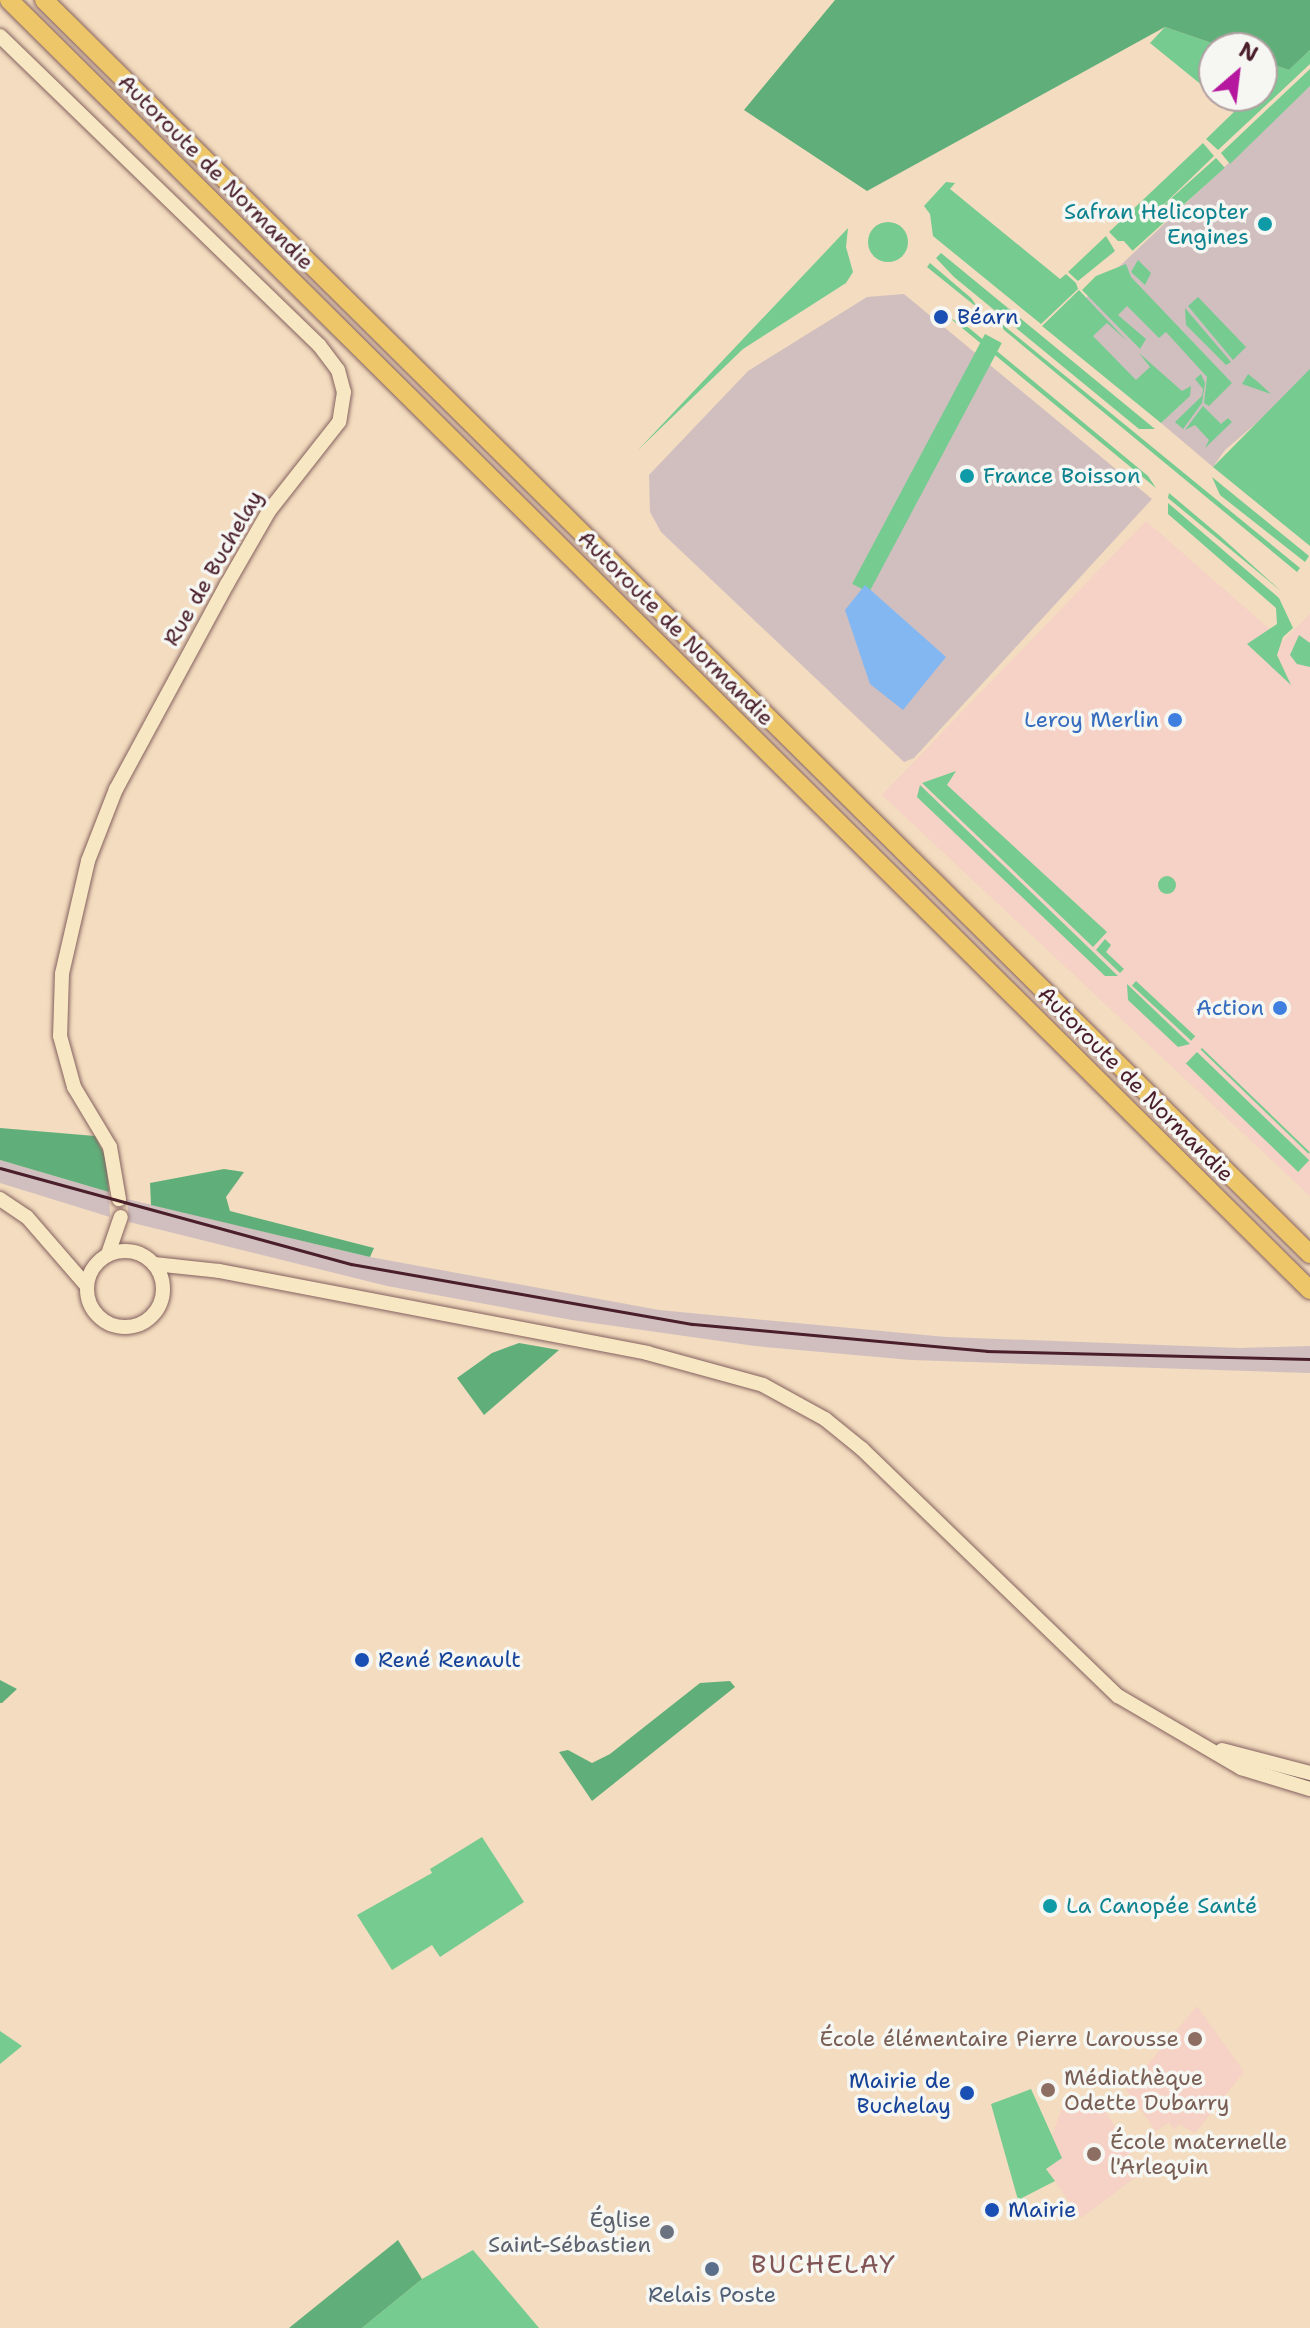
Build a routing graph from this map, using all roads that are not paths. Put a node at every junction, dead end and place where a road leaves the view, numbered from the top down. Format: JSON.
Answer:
{"nodes":[{"id":1,"x":9,"y":0,"type":"edge"},
{"id":2,"x":44,"y":0,"type":"edge"},
{"id":3,"x":0,"y":36,"type":"edge"},
{"id":4,"x":0,"y":1199,"type":"edge"},
{"id":5,"x":119,"y":1199,"type":"dead end"},
{"id":6,"x":137,"y":1253,"type":"junction"},
{"id":7,"x":108,"y":1254,"type":"junction"},
{"id":8,"x":1310,"y":1254,"type":"edge"},
{"id":9,"x":67,"y":1261,"type":"junction"},
{"id":10,"x":95,"y":1264,"type":"junction"},
{"id":11,"x":154,"y":1264,"type":"junction"},
{"id":12,"x":190,"y":1267,"type":"junction"},
{"id":13,"x":86,"y":1285,"type":"junction"},
{"id":14,"x":163,"y":1290,"type":"junction"},
{"id":15,"x":1310,"y":1290,"type":"edge"},
{"id":16,"x":1195,"y":1742,"type":"junction"},
{"id":17,"x":1310,"y":1773,"type":"edge"},
{"id":18,"x":1310,"y":1789,"type":"edge"}],
"edges":[{"from":1,"to":15,"type":"highway","name":"Autoroute de Normandie"},
{"from":2,"to":8,"type":"highway","name":"Autoroute de Normandie"},
{"from":3,"to":5,"type":"street","name":"Rue de Buchelay"},
{"from":4,"to":9,"type":"street"},
{"from":6,"to":7,"type":"street"},
{"from":6,"to":7,"type":"street"},
{"from":6,"to":11,"type":"street"},
{"from":7,"to":10,"type":"street"},
{"from":9,"to":10,"type":"street"},
{"from":9,"to":13,"type":"street"},
{"from":10,"to":13,"type":"street"},
{"from":11,"to":12,"type":"street"},
{"from":11,"to":14,"type":"street"},
{"from":12,"to":14,"type":"street"},
{"from":12,"to":16,"type":"street"},
{"from":13,"to":14,"type":"street"},
{"from":16,"to":17,"type":"street"},
{"from":16,"to":18,"type":"street"}]}
